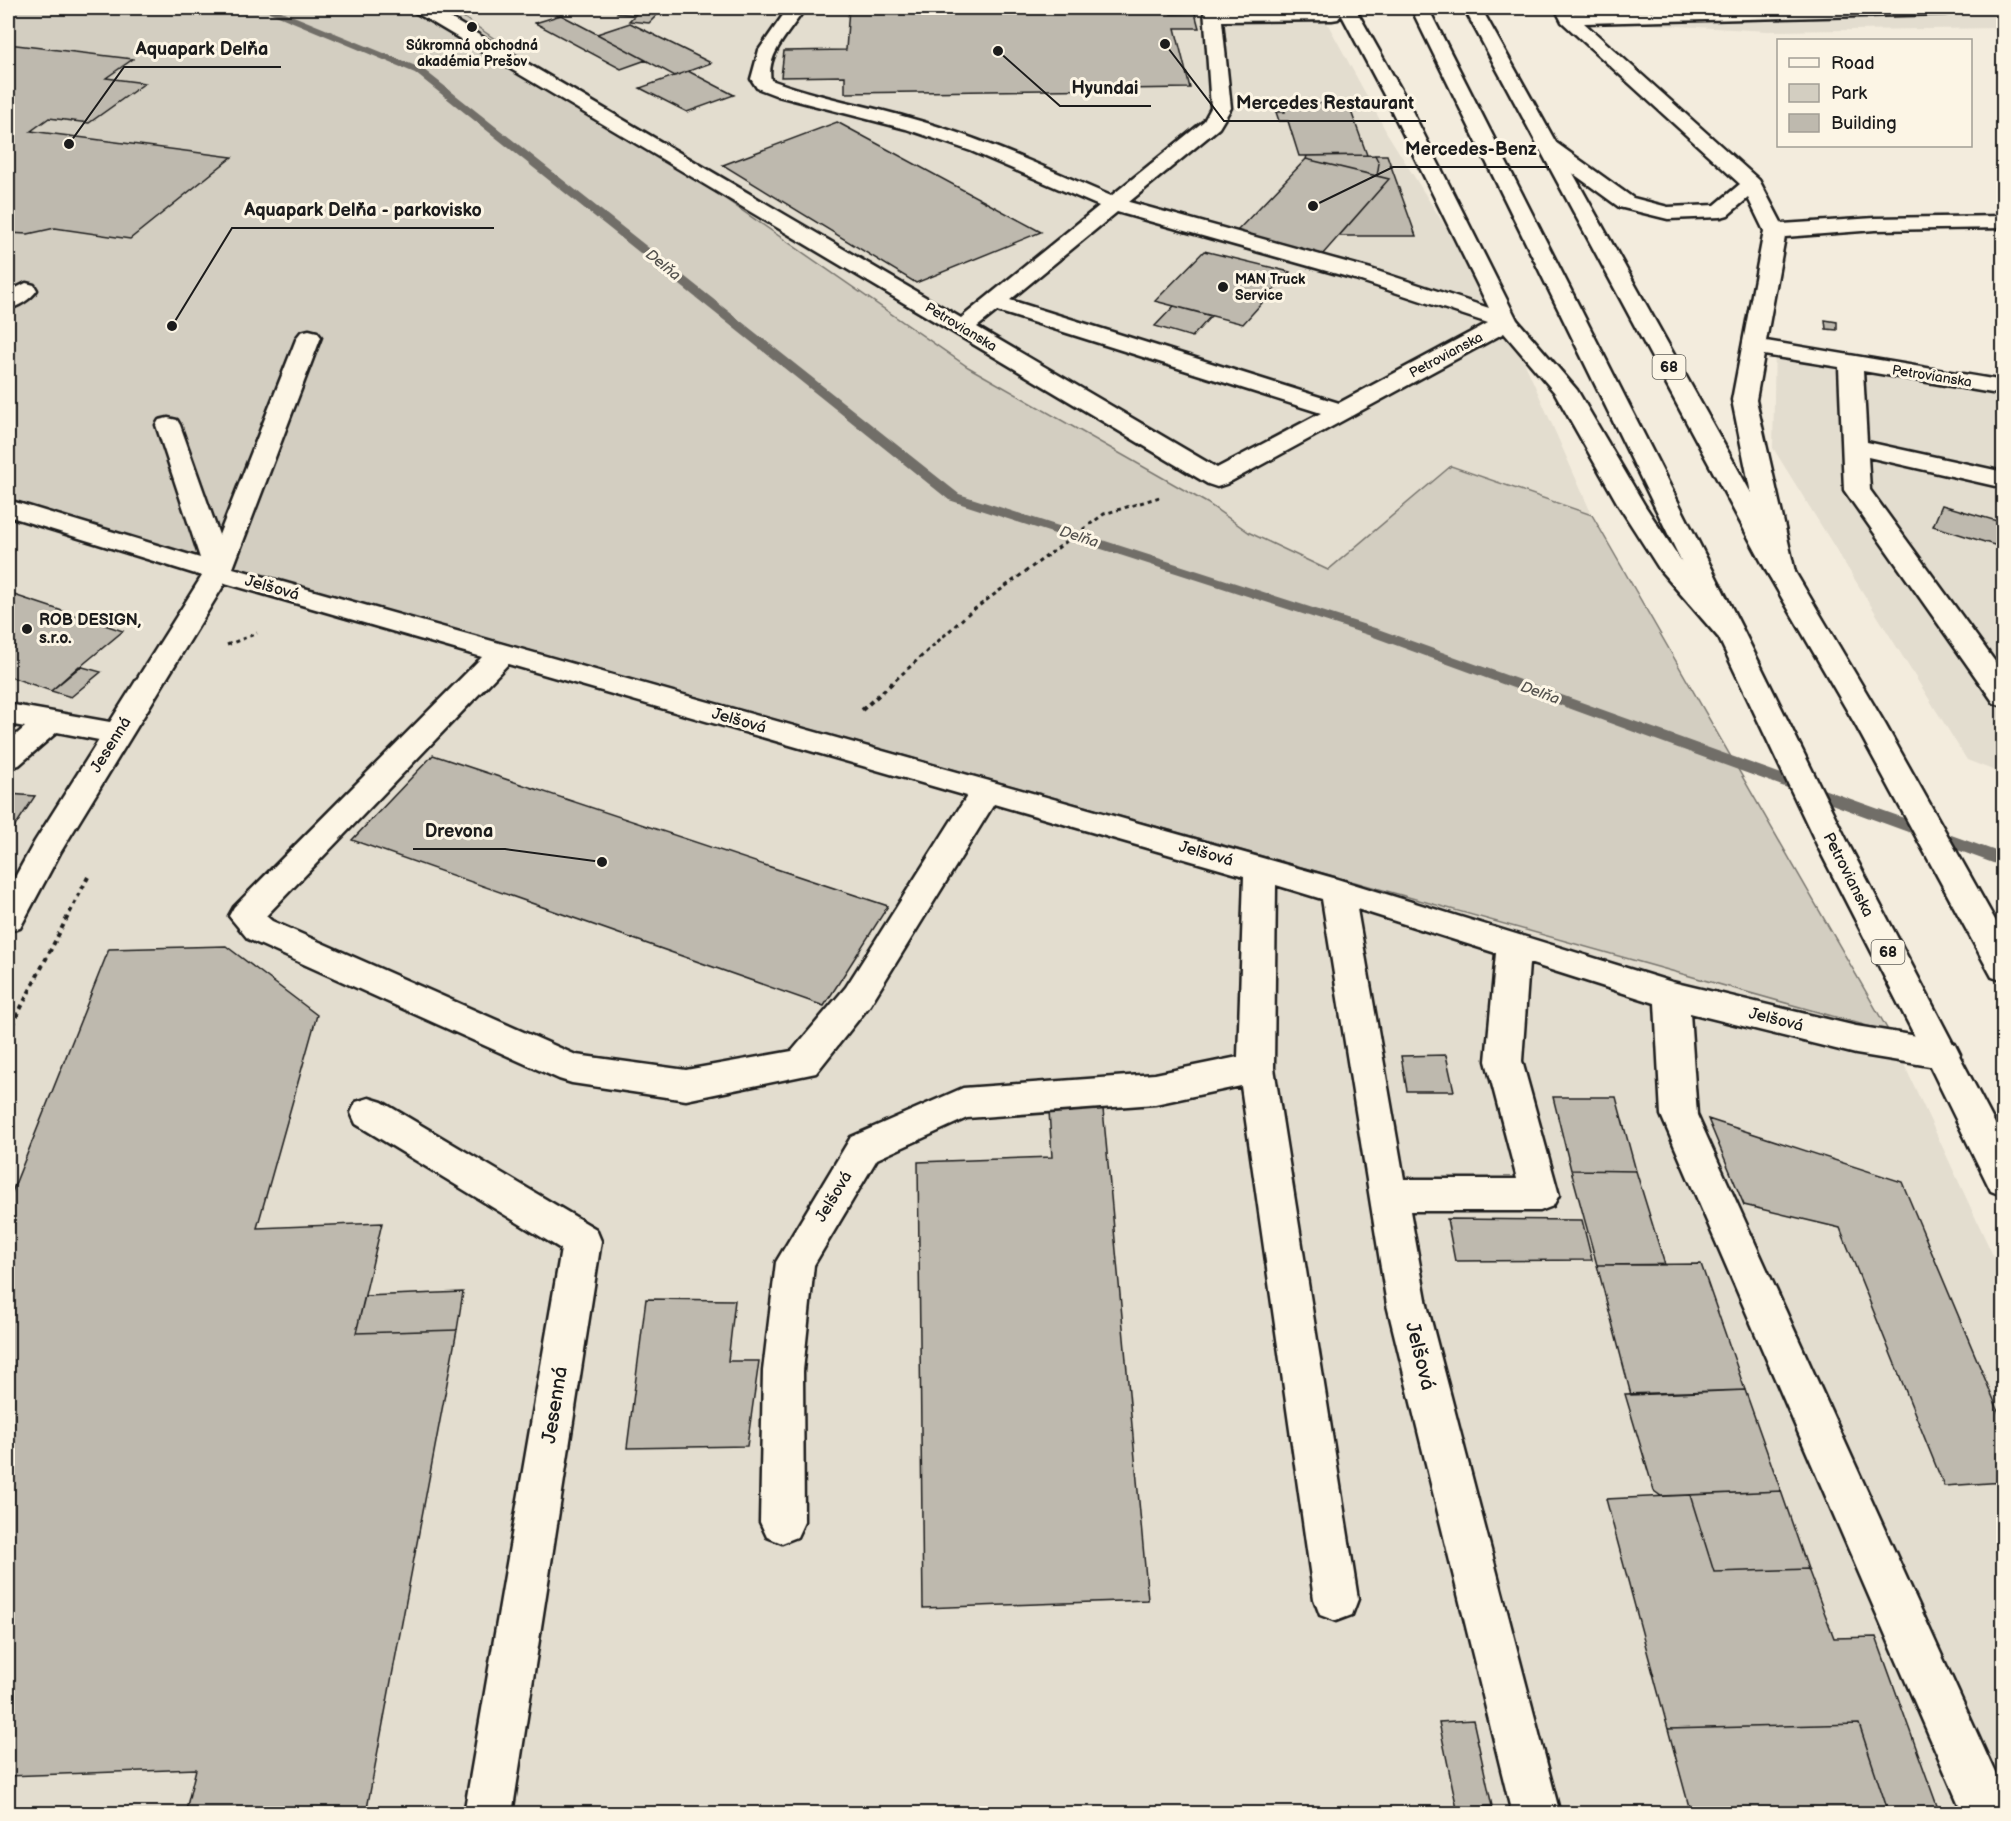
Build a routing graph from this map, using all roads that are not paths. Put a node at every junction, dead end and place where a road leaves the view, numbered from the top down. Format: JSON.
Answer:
{"nodes":[{"id":1,"x":421,"y":8,"type":"edge"},
{"id":2,"x":796,"y":8,"type":"edge"},
{"id":3,"x":1419,"y":8,"type":"edge"},
{"id":4,"x":1472,"y":8,"type":"edge"},
{"id":5,"x":1944,"y":8,"type":"edge"},
{"id":6,"x":1336,"y":10,"type":"edge"},
{"id":7,"x":1213,"y":12,"type":"edge"},
{"id":8,"x":1636,"y":12,"type":"edge"},
{"id":9,"x":1565,"y":13,"type":"edge"},
{"id":10,"x":1352,"y":56,"type":"dead end"},
{"id":11,"x":1379,"y":105,"type":"dead end"},
{"id":12,"x":1548,"y":147,"type":"junction"},
{"id":13,"x":1423,"y":153,"type":"junction"},
{"id":14,"x":1752,"y":184,"type":"junction"},
{"id":15,"x":1112,"y":204,"type":"junction"},
{"id":16,"x":2004,"y":222,"type":"edge"},
{"id":17,"x":1775,"y":231,"type":"junction"},
{"id":18,"x":993,"y":302,"type":"junction"},
{"id":19,"x":1507,"y":322,"type":"junction"},
{"id":20,"x":962,"y":328,"type":"junction"},
{"id":21,"x":309,"y":337,"type":"dead end"},
{"id":22,"x":1754,"y":346,"type":"junction"},
{"id":23,"x":1851,"y":362,"type":"junction"},
{"id":24,"x":2004,"y":388,"type":"edge"},
{"id":25,"x":1340,"y":411,"type":"junction"},
{"id":26,"x":168,"y":425,"type":"dead end"},
{"id":27,"x":1855,"y":447,"type":"junction"},
{"id":28,"x":2004,"y":480,"type":"edge"},
{"id":29,"x":8,"y":508,"type":"edge"},
{"id":30,"x":218,"y":572,"type":"junction"},
{"id":31,"x":1781,"y":572,"type":"junction"},
{"id":32,"x":1730,"y":632,"type":"junction"},
{"id":33,"x":502,"y":653,"type":"junction"},
{"id":34,"x":2004,"y":696,"type":"edge"},
{"id":35,"x":8,"y":714,"type":"edge"},
{"id":36,"x":50,"y":722,"type":"junction"},
{"id":37,"x":118,"y":733,"type":"junction"},
{"id":38,"x":8,"y":758,"type":"edge"},
{"id":39,"x":986,"y":791,"type":"junction"},
{"id":40,"x":1260,"y":870,"type":"junction"},
{"id":41,"x":1337,"y":891,"type":"junction"},
{"id":42,"x":8,"y":919,"type":"edge"},
{"id":43,"x":1513,"y":945,"type":"junction"},
{"id":44,"x":2004,"y":968,"type":"edge"},
{"id":45,"x":1672,"y":994,"type":"junction"},
{"id":46,"x":1942,"y":1054,"type":"junction"},
{"id":47,"x":1256,"y":1068,"type":"junction"},
{"id":48,"x":369,"y":1113,"type":"dead end"},
{"id":49,"x":2004,"y":1180,"type":"edge"},
{"id":50,"x":1388,"y":1195,"type":"junction"},
{"id":51,"x":783,"y":1522,"type":"dead end"},
{"id":52,"x":1336,"y":1599,"type":"dead end"},
{"id":53,"x":488,"y":1814,"type":"edge"},
{"id":54,"x":1536,"y":1814,"type":"edge"},
{"id":55,"x":1988,"y":1814,"type":"edge"}],
"edges":[{"from":1,"to":20,"type":"main road","name":"Petrovianska"},
{"from":2,"to":15,"type":"main road"},
{"from":3,"to":32,"type":"main road","name":"Petrovianska","number":"68"},
{"from":4,"to":12,"type":"main road","number":"68"},
{"from":5,"to":8,"type":"main road"},
{"from":6,"to":7,"type":"main road"},
{"from":6,"to":10,"type":"main road"},
{"from":6,"to":13,"type":"main road","name":"Petrovianska"},
{"from":7,"to":15,"type":"main road"},
{"from":8,"to":9,"type":"main road"},
{"from":9,"to":14,"type":"main road"},
{"from":11,"to":13,"type":"main road"},
{"from":12,"to":14,"type":"main road"},
{"from":12,"to":31,"type":"main road","number":"68"},
{"from":13,"to":19,"type":"main road","name":"Petrovianska"},
{"from":14,"to":17,"type":"main road"},
{"from":15,"to":18,"type":"main road"},
{"from":15,"to":19,"type":"main road"},
{"from":16,"to":17,"type":"main road"},
{"from":17,"to":22,"type":"main road"},
{"from":18,"to":20,"type":"main road"},
{"from":18,"to":25,"type":"main road"},
{"from":19,"to":25,"type":"main road","name":"Petrovianska"},
{"from":19,"to":32,"type":"main road","name":"Petrovianska"},
{"from":20,"to":25,"type":"main road","name":"Petrovianska"},
{"from":21,"to":30,"type":"main road"},
{"from":22,"to":23,"type":"main road","name":"Petrovianska"},
{"from":22,"to":31,"type":"main road"},
{"from":23,"to":24,"type":"main road","name":"Petrovianska"},
{"from":23,"to":27,"type":"main road"},
{"from":26,"to":30,"type":"main road"},
{"from":27,"to":28,"type":"main road"},
{"from":27,"to":34,"type":"main road"},
{"from":29,"to":30,"type":"main road","name":"Jelšová"},
{"from":30,"to":33,"type":"main road","name":"Jelšová"},
{"from":30,"to":37,"type":"main road","name":"Jesenná"},
{"from":31,"to":44,"type":"main road","number":"68"},
{"from":32,"to":46,"type":"main road","name":"Petrovianska","number":"68"},
{"from":33,"to":39,"type":"main road","name":"Jelšová"},
{"from":33,"to":39,"type":"main road"},
{"from":35,"to":36,"type":"main road"},
{"from":36,"to":37,"type":"main road"},
{"from":36,"to":38,"type":"main road"},
{"from":37,"to":42,"type":"main road","name":"Jesenná"},
{"from":39,"to":40,"type":"main road","name":"Jelšová"},
{"from":40,"to":41,"type":"main road","name":"Jelšová"},
{"from":40,"to":47,"type":"main road"},
{"from":41,"to":43,"type":"main road","name":"Jelšová"},
{"from":41,"to":50,"type":"main road","name":"Jelšová"},
{"from":43,"to":45,"type":"main road","name":"Jelšová"},
{"from":43,"to":50,"type":"main road"},
{"from":45,"to":46,"type":"main road","name":"Jelšová"},
{"from":45,"to":55,"type":"main road"},
{"from":46,"to":49,"type":"main road","name":"Petrovianska","number":"68"},
{"from":47,"to":51,"type":"main road","name":"Jelšová"},
{"from":47,"to":52,"type":"main road"},
{"from":48,"to":53,"type":"main road","name":"Jesenná"},
{"from":50,"to":54,"type":"main road","name":"Jelšová"}]}
